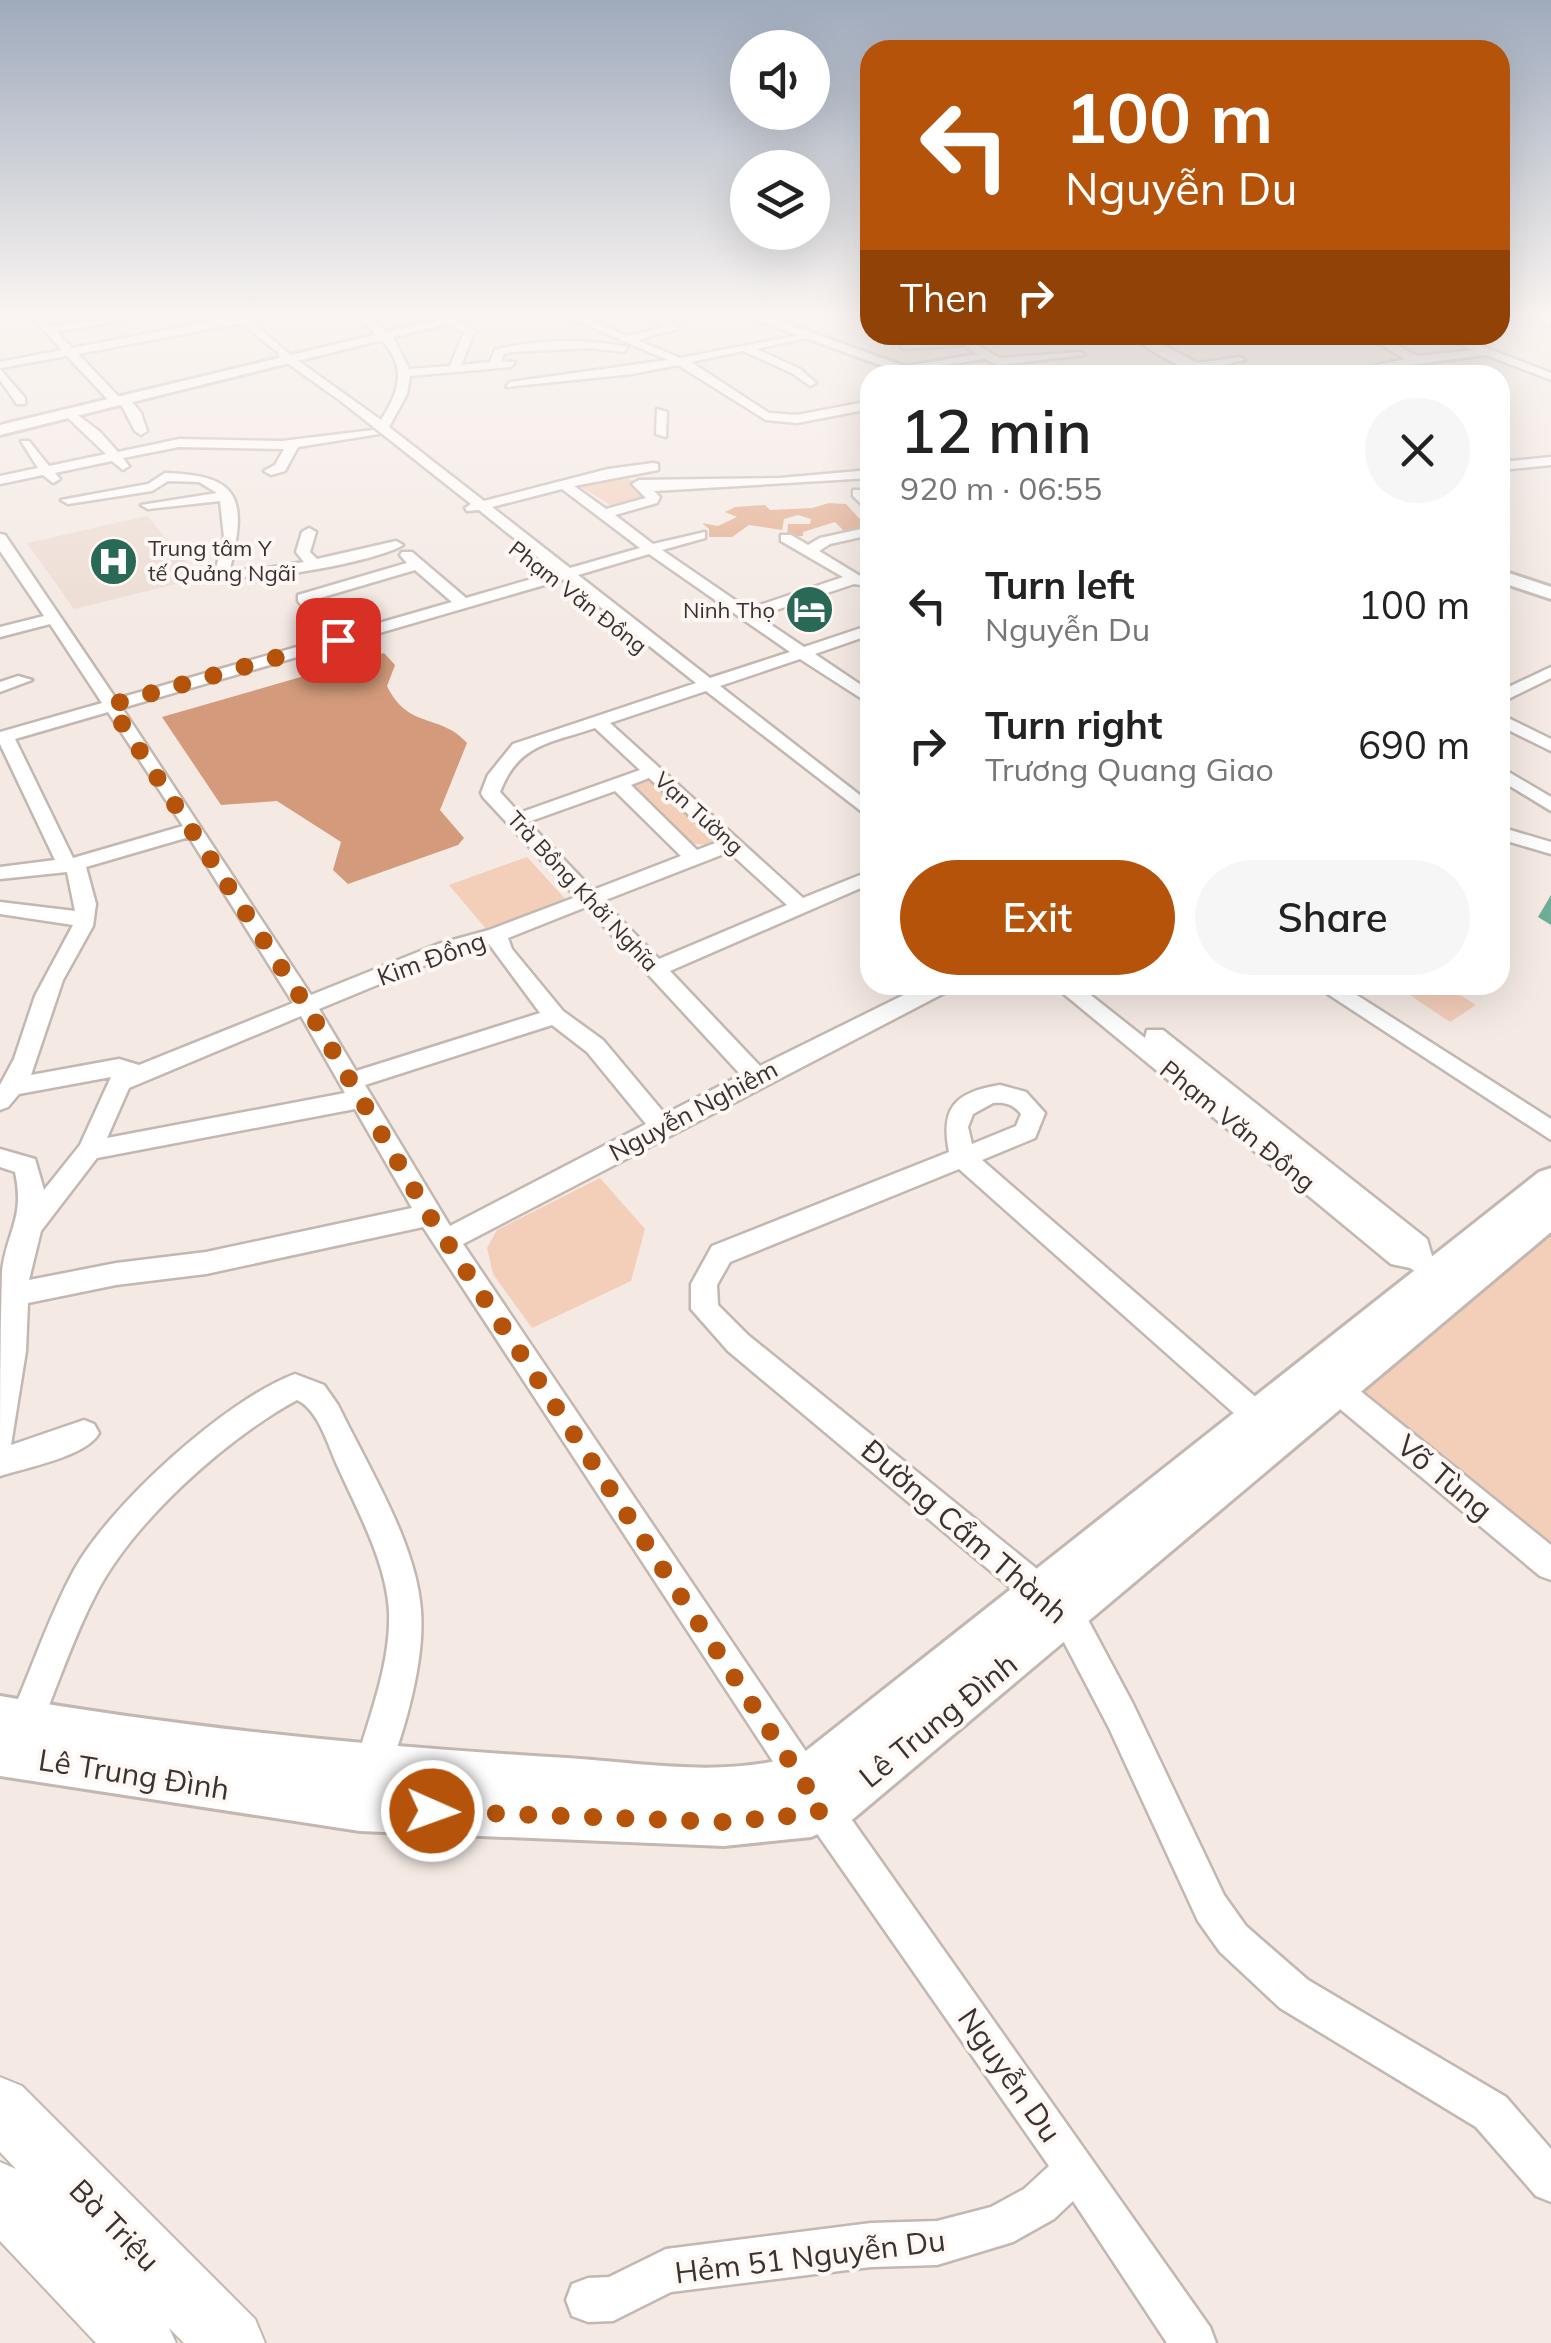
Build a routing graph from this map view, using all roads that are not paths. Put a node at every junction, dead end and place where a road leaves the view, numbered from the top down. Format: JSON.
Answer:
{"nodes":[{"id":1,"x":27,"y":423,"type":"edge"},
{"id":2,"x":83,"y":423,"type":"edge"},
{"id":3,"x":138,"y":423,"type":"edge"},
{"id":4,"x":368,"y":423,"type":"edge"},
{"id":5,"x":382,"y":423,"type":"edge"},
{"id":6,"x":662,"y":423,"type":"edge"},
{"id":7,"x":0,"y":430,"type":"edge"},
{"id":8,"x":377,"y":431,"type":"junction"},
{"id":9,"x":141,"y":432,"type":"dead end"},
{"id":10,"x":662,"y":434,"type":"dead end"},
{"id":11,"x":206,"y":442,"type":"junction"},
{"id":12,"x":24,"y":444,"type":"dead end"},
{"id":13,"x":289,"y":444,"type":"junction"},
{"id":14,"x":114,"y":456,"type":"junction"},
{"id":15,"x":1551,"y":461,"type":"edge"},
{"id":16,"x":271,"y":464,"type":"dead end"},
{"id":17,"x":1510,"y":465,"type":"edge"},
{"id":18,"x":653,"y":467,"type":"dead end"},
{"id":19,"x":48,"y":470,"type":"junction"},
{"id":20,"x":618,"y":472,"type":"junction"},
{"id":21,"x":860,"y":475,"type":"edge"},
{"id":22,"x":188,"y":476,"type":"junction"},
{"id":23,"x":133,"y":478,"type":"dead end"},
{"id":24,"x":0,"y":480,"type":"edge"},
{"id":25,"x":565,"y":485,"type":"junction"},
{"id":26,"x":643,"y":486,"type":"junction"},
{"id":27,"x":858,"y":493,"type":"dead end"},
{"id":28,"x":225,"y":496,"type":"junction"},
{"id":29,"x":860,"y":496,"type":"edge"},
{"id":30,"x":148,"y":506,"type":"dead end"},
{"id":31,"x":474,"y":507,"type":"junction"},
{"id":32,"x":605,"y":514,"type":"junction"},
{"id":33,"x":309,"y":532,"type":"dead end"},
{"id":34,"x":860,"y":532,"type":"edge"},
{"id":35,"x":700,"y":536,"type":"dead end"},
{"id":36,"x":0,"y":538,"type":"edge"},
{"id":37,"x":786,"y":538,"type":"dead end"},
{"id":38,"x":652,"y":550,"type":"junction"},
{"id":39,"x":810,"y":551,"type":"junction"},
{"id":40,"x":312,"y":563,"type":"junction"},
{"id":41,"x":419,"y":564,"type":"junction"},
{"id":42,"x":560,"y":575,"type":"junction"},
{"id":43,"x":1510,"y":579,"type":"edge"},
{"id":44,"x":12,"y":581,"type":"edge"},
{"id":45,"x":860,"y":581,"type":"edge"},
{"id":46,"x":860,"y":584,"type":"edge"},
{"id":47,"x":1551,"y":593,"type":"edge"},
{"id":48,"x":464,"y":604,"type":"junction"},
{"id":49,"x":746,"y":615,"type":"junction"},
{"id":50,"x":54,"y":618,"type":"junction"},
{"id":51,"x":0,"y":632,"type":"edge"},
{"id":52,"x":860,"y":633,"type":"edge"},
{"id":53,"x":338,"y":640,"type":"junction"},
{"id":54,"x":803,"y":653,"type":"junction"},
{"id":55,"x":1551,"y":672,"type":"edge"},
{"id":56,"x":24,"y":680,"type":"dead end"},
{"id":57,"x":0,"y":687,"type":"edge"},
{"id":58,"x":702,"y":688,"type":"junction"},
{"id":59,"x":860,"y":689,"type":"edge"},
{"id":60,"x":1510,"y":693,"type":"edge"},
{"id":61,"x":110,"y":705,"type":"junction"},
{"id":62,"x":597,"y":721,"type":"junction"},
{"id":63,"x":1510,"y":724,"type":"edge"},
{"id":64,"x":2,"y":737,"type":"edge"},
{"id":65,"x":1551,"y":746,"type":"edge"},
{"id":66,"x":653,"y":771,"type":"junction"},
{"id":67,"x":1510,"y":778,"type":"edge"},
{"id":68,"x":619,"y":784,"type":"junction"},
{"id":69,"x":835,"y":792,"type":"junction"},
{"id":70,"x":1551,"y":805,"type":"edge"},
{"id":71,"x":860,"y":806,"type":"edge"},
{"id":72,"x":516,"y":820,"type":"junction"},
{"id":73,"x":860,"y":820,"type":"edge"},
{"id":74,"x":194,"y":829,"type":"junction"},
{"id":75,"x":1510,"y":835,"type":"edge"},
{"id":76,"x":733,"y":843,"type":"junction"},
{"id":77,"x":1551,"y":848,"type":"edge"},
{"id":78,"x":694,"y":858,"type":"junction"},
{"id":79,"x":71,"y":865,"type":"junction"},
{"id":80,"x":0,"y":872,"type":"edge"},
{"id":81,"x":860,"y":881,"type":"edge"},
{"id":82,"x":590,"y":899,"type":"junction"},
{"id":83,"x":800,"y":906,"type":"junction"},
{"id":84,"x":0,"y":908,"type":"edge"},
{"id":85,"x":84,"y":921,"type":"junction"},
{"id":86,"x":496,"y":935,"type":"junction"},
{"id":87,"x":655,"y":969,"type":"junction"},
{"id":88,"x":922,"y":995,"type":"edge"},
{"id":89,"x":1076,"y":995,"type":"edge"},
{"id":90,"x":1104,"y":995,"type":"edge"},
{"id":91,"x":1340,"y":995,"type":"edge"},
{"id":92,"x":307,"y":1007,"type":"junction"},
{"id":93,"x":555,"y":1016,"type":"junction"},
{"id":94,"x":130,"y":1075,"type":"junction"},
{"id":95,"x":756,"y":1076,"type":"junction"},
{"id":96,"x":358,"y":1090,"type":"junction"},
{"id":97,"x":7,"y":1093,"type":"edge"},
{"id":98,"x":661,"y":1126,"type":"junction"},
{"id":99,"x":1551,"y":1131,"type":"edge"},
{"id":100,"x":0,"y":1158,"type":"edge"},
{"id":101,"x":84,"y":1158,"type":"junction"},
{"id":102,"x":27,"y":1171,"type":"junction"},
{"id":103,"x":1551,"y":1181,"type":"edge"},
{"id":104,"x":1551,"y":1213,"type":"edge"},
{"id":105,"x":429,"y":1215,"type":"junction"},
{"id":106,"x":29,"y":1227,"type":"junction"},
{"id":107,"x":447,"y":1240,"type":"junction"},
{"id":108,"x":1435,"y":1273,"type":"junction"},
{"id":109,"x":11,"y":1302,"type":"edge"},
{"id":110,"x":1338,"y":1390,"type":"junction"},
{"id":111,"x":1256,"y":1415,"type":"junction"},
{"id":112,"x":84,"y":1433,"type":"dead end"},
{"id":113,"x":0,"y":1436,"type":"edge"},
{"id":114,"x":0,"y":1462,"type":"edge"},
{"id":115,"x":1190,"y":1489,"type":"junction"},
{"id":116,"x":1551,"y":1565,"type":"edge"},
{"id":117,"x":1053,"y":1604,"type":"junction"},
{"id":118,"x":8,"y":1732,"type":"edge"},
{"id":119,"x":366,"y":1789,"type":"junction"},
{"id":120,"x":812,"y":1794,"type":"junction"},
{"id":121,"x":0,"y":2108,"type":"edge"},
{"id":122,"x":1076,"y":2169,"type":"junction"},
{"id":123,"x":1551,"y":2182,"type":"edge"},
{"id":124,"x":0,"y":2194,"type":"edge"},
{"id":125,"x":588,"y":2300,"type":"dead end"},
{"id":126,"x":142,"y":2343,"type":"edge"},
{"id":127,"x":230,"y":2343,"type":"edge"},
{"id":128,"x":1194,"y":2343,"type":"edge"}],
"edges":[{"from":1,"to":7,"type":"main road"},
{"from":2,"to":14,"type":"street"},
{"from":3,"to":9,"type":"street"},
{"from":4,"to":8,"type":"street","name":"Phạm Văn Đồng"},
{"from":5,"to":8,"type":"street"},
{"from":6,"to":10,"type":"street"},
{"from":8,"to":13,"type":"street"},
{"from":8,"to":31,"type":"street","name":"Phạm Văn Đồng"},
{"from":11,"to":13,"type":"street"},
{"from":11,"to":14,"type":"street"},
{"from":11,"to":22,"type":"street"},
{"from":12,"to":19,"type":"street"},
{"from":13,"to":16,"type":"street"},
{"from":14,"to":19,"type":"street"},
{"from":14,"to":23,"type":"street"},
{"from":15,"to":17,"type":"street"},
{"from":18,"to":20,"type":"street"},
{"from":19,"to":22,"type":"street"},
{"from":19,"to":24,"type":"street"},
{"from":20,"to":25,"type":"street"},
{"from":20,"to":26,"type":"street"},
{"from":21,"to":26,"type":"street"},
{"from":22,"to":28,"type":"street"},
{"from":25,"to":31,"type":"street"},
{"from":25,"to":32,"type":"street"},
{"from":26,"to":32,"type":"street"},
{"from":27,"to":29,"type":"street"},
{"from":28,"to":30,"type":"street"},
{"from":28,"to":40,"type":"street"},
{"from":31,"to":42,"type":"street","name":"Phạm Văn Đồng"},
{"from":32,"to":38,"type":"street"},
{"from":33,"to":40,"type":"street"},
{"from":34,"to":39,"type":"street"},
{"from":35,"to":38,"type":"street"},
{"from":36,"to":44,"type":"street","name":"Nguyễn Du"},
{"from":37,"to":39,"type":"street"},
{"from":38,"to":42,"type":"street"},
{"from":38,"to":49,"type":"street"},
{"from":39,"to":45,"type":"street"},
{"from":40,"to":41,"type":"street"},
{"from":41,"to":48,"type":"street"},
{"from":41,"to":53,"type":"street"},
{"from":42,"to":48,"type":"street"},
{"from":42,"to":58,"type":"street","name":"Phạm Văn Đồng"},
{"from":43,"to":47,"type":"main road"},
{"from":44,"to":50,"type":"street","name":"Nguyễn Du"},
{"from":46,"to":49,"type":"street"},
{"from":48,"to":53,"type":"street"},
{"from":49,"to":54,"type":"street"},
{"from":50,"to":51,"type":"street"},
{"from":50,"to":61,"type":"street","name":"Nguyễn Du"},
{"from":52,"to":54,"type":"street","name":"Trà Bồng Khởi Nghĩa"},
{"from":53,"to":61,"type":"street"},
{"from":54,"to":58,"type":"street","name":"Trà Bồng Khởi Nghĩa"},
{"from":54,"to":59,"type":"street"},
{"from":55,"to":60,"type":"street"},
{"from":56,"to":57,"type":"street"},
{"from":58,"to":62,"type":"street","name":"Trà Bồng Khởi Nghĩa"},
{"from":58,"to":69,"type":"street","name":"Phạm Văn Đồng"},
{"from":61,"to":64,"type":"street"},
{"from":61,"to":74,"type":"street","name":"Nguyễn Du"},
{"from":62,"to":66,"type":"street","name":"Vạn Tường"},
{"from":62,"to":72,"type":"street","name":"Trà Bồng Khởi Nghĩa"},
{"from":63,"to":65,"type":"street"},
{"from":64,"to":79,"type":"street"},
{"from":66,"to":68,"type":"street"},
{"from":66,"to":76,"type":"street","name":"Vạn Tường"},
{"from":67,"to":70,"type":"street"},
{"from":68,"to":72,"type":"street"},
{"from":68,"to":78,"type":"street"},
{"from":69,"to":71,"type":"street","name":"Phạm Văn Đồng"},
{"from":69,"to":73,"type":"street","name":"Phạm Văn Đồng"},
{"from":72,"to":82,"type":"street","name":"Trà Bồng Khởi Nghĩa"},
{"from":74,"to":79,"type":"street"},
{"from":74,"to":92,"type":"street","name":"Nguyễn Du"},
{"from":75,"to":77,"type":"street"},
{"from":76,"to":78,"type":"street","name":"Kim Đồng"},
{"from":76,"to":83,"type":"street","name":"Vạn Tường"},
{"from":78,"to":82,"type":"street","name":"Kim Đồng"},
{"from":79,"to":80,"type":"street"},
{"from":79,"to":85,"type":"street"},
{"from":81,"to":83,"type":"street"},
{"from":82,"to":86,"type":"street","name":"Kim Đồng"},
{"from":82,"to":87,"type":"street","name":"Trà Bồng Khởi Nghĩa"},
{"from":83,"to":87,"type":"street"},
{"from":84,"to":85,"type":"street"},
{"from":85,"to":97,"type":"street"},
{"from":86,"to":92,"type":"street","name":"Kim Đồng"},
{"from":86,"to":93,"type":"street"},
{"from":87,"to":95,"type":"street","name":"Trà Bồng Khởi Nghĩa"},
{"from":88,"to":95,"type":"street","name":"Nguyễn Nghiêm"},
{"from":89,"to":108,"type":"street","name":"Phạm Văn Đồng"},
{"from":90,"to":108,"type":"street","name":"Phạm Văn Đồng"},
{"from":91,"to":99,"type":"street"},
{"from":92,"to":94,"type":"street","name":"Kim Đồng"},
{"from":92,"to":96,"type":"street","name":"Nguyễn Du"},
{"from":93,"to":96,"type":"street"},
{"from":93,"to":98,"type":"street"},
{"from":94,"to":97,"type":"street"},
{"from":94,"to":101,"type":"street"},
{"from":95,"to":98,"type":"street","name":"Nguyễn Nghiêm"},
{"from":96,"to":101,"type":"street"},
{"from":96,"to":105,"type":"street","name":"Nguyễn Du"},
{"from":98,"to":107,"type":"street","name":"Nguyễn Nghiêm"},
{"from":100,"to":102,"type":"street"},
{"from":101,"to":102,"type":"street"},
{"from":101,"to":106,"type":"street"},
{"from":102,"to":106,"type":"street"},
{"from":103,"to":108,"type":"main road","name":"Lê Trung Đình"},
{"from":104,"to":108,"type":"main road","name":"Lê Trung Đình"},
{"from":105,"to":107,"type":"street","name":"Nguyễn Du"},
{"from":105,"to":109,"type":"street"},
{"from":106,"to":109,"type":"street"},
{"from":107,"to":120,"type":"street","name":"Nguyễn Du"},
{"from":108,"to":110,"type":"main road","name":"Lê Trung Đình"},
{"from":108,"to":111,"type":"main road","name":"Lê Trung Đình"},
{"from":109,"to":113,"type":"street"},
{"from":110,"to":115,"type":"main road","name":"Lê Trung Đình"},
{"from":110,"to":116,"type":"street","name":"Võ Tùng"},
{"from":111,"to":115,"type":"main road","name":"Lê Trung Đình"},
{"from":111,"to":117,"type":"street","name":"Đường Cẩm Thành"},
{"from":112,"to":114,"type":"street"},
{"from":115,"to":117,"type":"main road","name":"Lê Trung Đình"},
{"from":117,"to":120,"type":"main road","name":"Lê Trung Đình"},
{"from":117,"to":123,"type":"street","name":"Đường Cẩm Thành"},
{"from":118,"to":119,"type":"main road","name":"Lê Trung Đình"},
{"from":118,"to":119,"type":"street"},
{"from":119,"to":120,"type":"main road","name":"Lê Trung Đình"},
{"from":120,"to":122,"type":"street","name":"Nguyễn Du"},
{"from":121,"to":127,"type":"highway","name":"Bà Triệu"},
{"from":122,"to":125,"type":"street","name":"Hẻm 51 Nguyễn Du"},
{"from":122,"to":128,"type":"street","name":"Nguyễn Du"},
{"from":124,"to":126,"type":"highway"}]}
